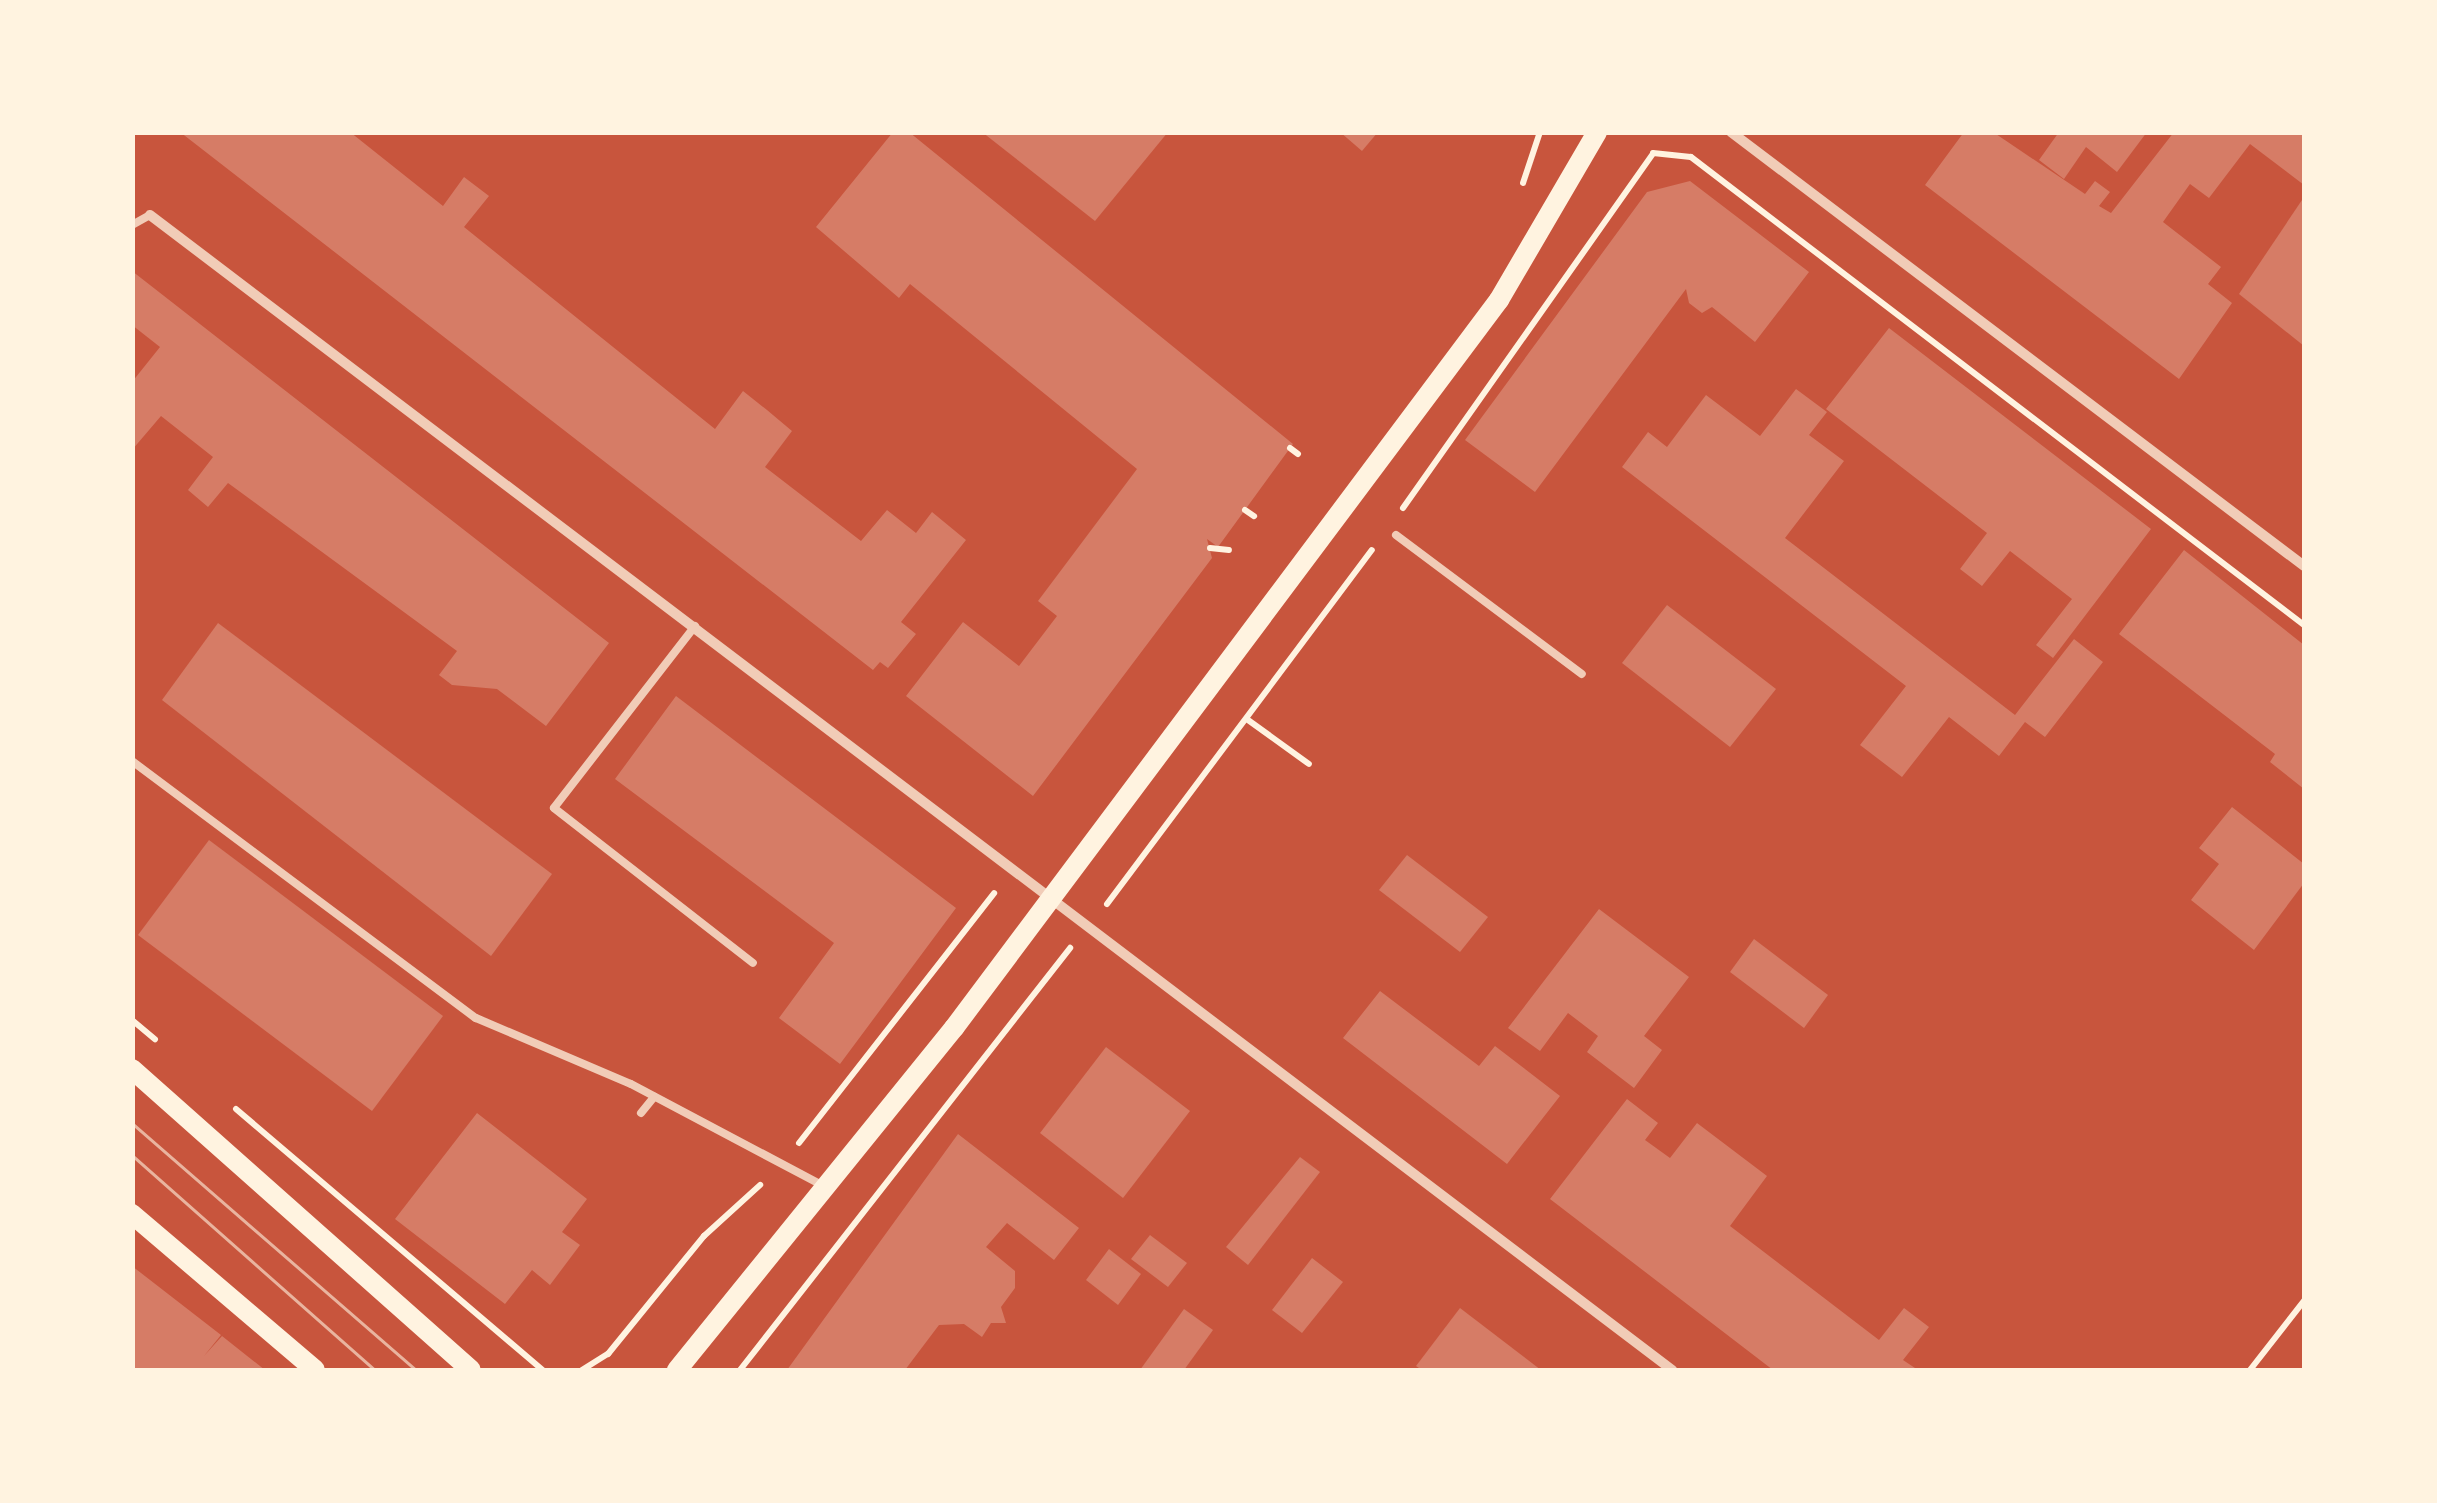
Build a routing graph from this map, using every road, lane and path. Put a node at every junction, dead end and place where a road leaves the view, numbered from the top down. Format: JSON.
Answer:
{"nodes":[{"id":1,"x":1597,"y":132,"type":"edge"},
{"id":2,"x":1731,"y":132,"type":"edge"},
{"id":3,"x":1653,"y":153,"type":"dead end"},
{"id":4,"x":150,"y":215,"type":"joint"},
{"id":5,"x":132,"y":226,"type":"edge"},
{"id":6,"x":1290,"y":448,"type":"dead end"},
{"id":7,"x":1298,"y":454,"type":"dead end"},
{"id":8,"x":1245,"y":510,"type":"dead end"},
{"id":9,"x":1254,"y":516,"type":"dead end"},
{"id":10,"x":1396,"y":535,"type":"dead end"},
{"id":11,"x":1210,"y":548,"type":"dead end"},
{"id":12,"x":1229,"y":550,"type":"dead end"},
{"id":13,"x":2304,"y":566,"type":"edge"},
{"id":14,"x":2304,"y":624,"type":"edge"},
{"id":15,"x":696,"y":626,"type":"junction"},
{"id":16,"x":1582,"y":674,"type":"dead end"},
{"id":17,"x":1248,"y":720,"type":"dead end"},
{"id":18,"x":132,"y":762,"type":"edge"},
{"id":19,"x":1309,"y":764,"type":"dead end"},
{"id":20,"x":1055,"y":896,"type":"junction"},
{"id":21,"x":753,"y":963,"type":"dead end"},
{"id":22,"x":1055,"y":966,"type":"dead end"},
{"id":23,"x":132,"y":1020,"type":"edge"},
{"id":24,"x":162,"y":1046,"type":"dead end"},
{"id":25,"x":132,"y":1070,"type":"edge"},
{"id":26,"x":222,"y":1097,"type":"dead end"},
{"id":27,"x":654,"y":1097,"type":"junction"},
{"id":28,"x":641,"y":1113,"type":"dead end"},
{"id":29,"x":826,"y":1187,"type":"junction"},
{"id":30,"x":132,"y":1214,"type":"edge"},
{"id":31,"x":2304,"y":1301,"type":"edge"},
{"id":32,"x":315,"y":1370,"type":"edge"},
{"id":33,"x":471,"y":1370,"type":"edge"},
{"id":34,"x":543,"y":1370,"type":"edge"},
{"id":35,"x":678,"y":1370,"type":"edge"},
{"id":36,"x":740,"y":1370,"type":"edge"},
{"id":37,"x":1672,"y":1370,"type":"edge"},
{"id":38,"x":2250,"y":1370,"type":"edge"}],
"edges":[{"from":1,"to":20,"type":"main road"},
{"from":2,"to":13,"type":"street"},
{"from":3,"to":14,"type":"path"},
{"from":4,"to":5,"type":"lane"},
{"from":4,"to":15,"type":"street"},
{"from":6,"to":7,"type":"path"},
{"from":8,"to":9,"type":"path"},
{"from":10,"to":16,"type":"lane"},
{"from":11,"to":12,"type":"path"},
{"from":15,"to":20,"type":"street"},
{"from":15,"to":21,"type":"lane"},
{"from":17,"to":19,"type":"path"},
{"from":18,"to":27,"type":"lane"},
{"from":20,"to":29,"type":"main road"},
{"from":20,"to":37,"type":"street"},
{"from":22,"to":36,"type":"path"},
{"from":23,"to":24,"type":"path"},
{"from":25,"to":33,"type":"main road"},
{"from":26,"to":34,"type":"path"},
{"from":27,"to":28,"type":"lane"},
{"from":27,"to":29,"type":"lane"},
{"from":29,"to":35,"type":"main road"},
{"from":30,"to":32,"type":"main road"},
{"from":31,"to":38,"type":"path"}]}
